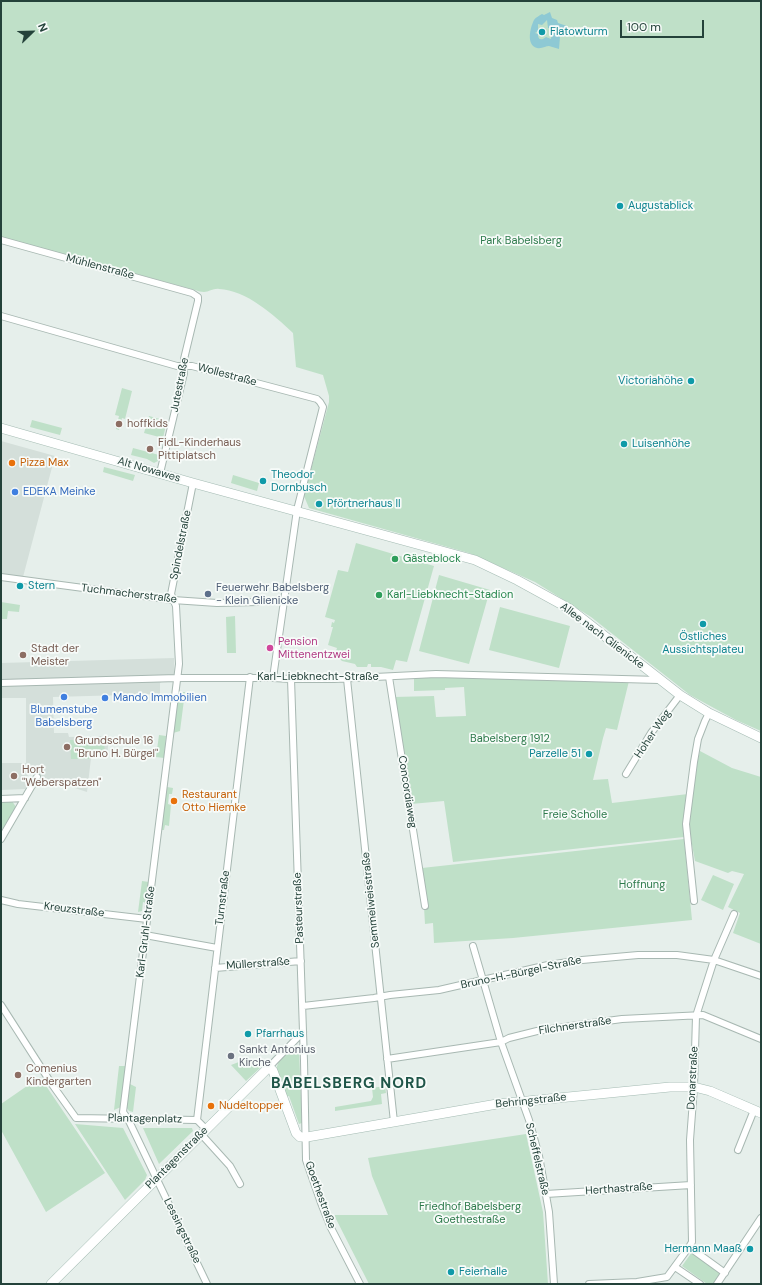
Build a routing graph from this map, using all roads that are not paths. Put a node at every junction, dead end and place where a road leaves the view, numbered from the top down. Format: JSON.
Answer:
{"nodes":[{"id":1,"x":1,"y":240,"type":"edge"},
{"id":2,"x":198,"y":298,"type":"joint"},
{"id":3,"x":1,"y":316,"type":"edge"},
{"id":4,"x":184,"y":366,"type":"junction"},
{"id":5,"x":1,"y":428,"type":"edge"},
{"id":6,"x":160,"y":473,"type":"junction"},
{"id":7,"x":193,"y":483,"type":"junction"},
{"id":8,"x":297,"y":510,"type":"junction"},
{"id":9,"x":1,"y":576,"type":"edge"},
{"id":10,"x":173,"y":600,"type":"junction"},
{"id":11,"x":258,"y":602,"type":"dead end"},
{"id":12,"x":250,"y":677,"type":"junction"},
{"id":13,"x":389,"y":677,"type":"junction"},
{"id":14,"x":177,"y":678,"type":"junction"},
{"id":15,"x":273,"y":678,"type":"junction"},
{"id":16,"x":347,"y":679,"type":"junction"},
{"id":17,"x":291,"y":680,"type":"junction"},
{"id":18,"x":659,"y":680,"type":"junction"},
{"id":19,"x":1,"y":683,"type":"edge"},
{"id":20,"x":680,"y":695,"type":"junction"},
{"id":21,"x":709,"y":713,"type":"junction"},
{"id":22,"x":761,"y":738,"type":"edge"},
{"id":23,"x":626,"y":774,"type":"dead end"},
{"id":24,"x":37,"y":777,"type":"dead end"},
{"id":25,"x":25,"y":798,"type":"junction"},
{"id":26,"x":1,"y":799,"type":"edge"},
{"id":27,"x":1,"y":839,"type":"edge"},
{"id":28,"x":1,"y":900,"type":"edge"},
{"id":29,"x":694,"y":901,"type":"dead end"},
{"id":30,"x":425,"y":906,"type":"dead end"},
{"id":31,"x":734,"y":914,"type":"dead end"},
{"id":32,"x":147,"y":919,"type":"junction"},
{"id":33,"x":145,"y":935,"type":"junction"},
{"id":34,"x":473,"y":946,"type":"dead end"},
{"id":35,"x":217,"y":948,"type":"junction"},
{"id":36,"x":714,"y":960,"type":"junction"},
{"id":37,"x":301,"y":961,"type":"junction"},
{"id":38,"x":215,"y":968,"type":"junction"},
{"id":39,"x":761,"y":976,"type":"edge"},
{"id":40,"x":483,"y":981,"type":"junction"},
{"id":41,"x":381,"y":997,"type":"junction"},
{"id":42,"x":1,"y":1005,"type":"edge"},
{"id":43,"x":303,"y":1006,"type":"junction"},
{"id":44,"x":696,"y":1016,"type":"junction"},
{"id":45,"x":303,"y":1032,"type":"junction"},
{"id":46,"x":761,"y":1039,"type":"edge"},
{"id":47,"x":501,"y":1042,"type":"junction"},
{"id":48,"x":387,"y":1059,"type":"junction"},
{"id":49,"x":269,"y":1067,"type":"junction"},
{"id":50,"x":694,"y":1087,"type":"junction"},
{"id":51,"x":522,"y":1102,"type":"junction"},
{"id":52,"x":758,"y":1111,"type":"edge"},
{"id":53,"x":128,"y":1119,"type":"junction"},
{"id":54,"x":197,"y":1120,"type":"junction"},
{"id":55,"x":394,"y":1122,"type":"junction"},
{"id":56,"x":203,"y":1132,"type":"junction"},
{"id":57,"x":307,"y":1137,"type":"junction"},
{"id":58,"x":738,"y":1150,"type":"dead end"},
{"id":59,"x":157,"y":1178,"type":"junction"},
{"id":60,"x":240,"y":1184,"type":"dead end"},
{"id":61,"x":691,"y":1184,"type":"junction"},
{"id":62,"x":546,"y":1194,"type":"junction"},
{"id":63,"x":761,"y":1218,"type":"edge"},
{"id":64,"x":689,"y":1247,"type":"junction"},
{"id":65,"x":675,"y":1267,"type":"junction"},
{"id":66,"x":725,"y":1272,"type":"junction"},
{"id":67,"x":51,"y":1284,"type":"edge"},
{"id":68,"x":208,"y":1284,"type":"edge"},
{"id":69,"x":360,"y":1284,"type":"edge"},
{"id":70,"x":554,"y":1284,"type":"edge"},
{"id":71,"x":589,"y":1284,"type":"edge"},
{"id":72,"x":700,"y":1284,"type":"edge"},
{"id":73,"x":717,"y":1284,"type":"edge"}],
"edges":[{"from":1,"to":2,"type":"street","name":"Mühlenstraße"},
{"from":2,"to":4,"type":"street","name":"Jutestraße"},
{"from":3,"to":4,"type":"street","name":"Wollestraße"},
{"from":4,"to":6,"type":"street","name":"Jutestraße"},
{"from":4,"to":8,"type":"street","name":"Wollestraße"},
{"from":5,"to":6,"type":"street","name":"Alt Nowawes"},
{"from":6,"to":7,"type":"street","name":"Alt Nowawes"},
{"from":7,"to":8,"type":"street","name":"Alt Nowawes"},
{"from":7,"to":10,"type":"street","name":"Spindelstraße"},
{"from":8,"to":15,"type":"street"},
{"from":8,"to":18,"type":"street","name":"Allee nach Glienicke"},
{"from":9,"to":10,"type":"street","name":"Tuchmacherstraße"},
{"from":10,"to":11,"type":"street","name":"Tuchmacherstraße"},
{"from":10,"to":14,"type":"street","name":"Spindelstraße"},
{"from":12,"to":14,"type":"street","name":"Karl-Liebknecht-Straße"},
{"from":12,"to":15,"type":"street","name":"Karl-Liebknecht-Straße"},
{"from":12,"to":35,"type":"street","name":"Turnstraße"},
{"from":13,"to":16,"type":"street","name":"Karl-Liebknecht-Straße"},
{"from":13,"to":18,"type":"street","name":"Karl-Liebknecht-Straße"},
{"from":13,"to":30,"type":"street","name":"Concordiaweg"},
{"from":14,"to":19,"type":"street","name":"Karl-Liebknecht-Straße"},
{"from":14,"to":32,"type":"street","name":"Karl-Gruhl-Straße"},
{"from":15,"to":17,"type":"street","name":"Karl-Liebknecht-Straße"},
{"from":16,"to":17,"type":"street","name":"Karl-Liebknecht-Straße"},
{"from":16,"to":41,"type":"street","name":"Semmelweisstraße"},
{"from":17,"to":37,"type":"street","name":"Pasteurstraße"},
{"from":18,"to":20,"type":"street","name":"Allee nach Glienicke"},
{"from":20,"to":21,"type":"street","name":"Allee nach Glienicke"},
{"from":20,"to":23,"type":"street","name":"Hoher Weg"},
{"from":21,"to":22,"type":"street","name":"Allee nach Glienicke"},
{"from":21,"to":29,"type":"street"},
{"from":24,"to":25,"type":"street"},
{"from":25,"to":26,"type":"street"},
{"from":25,"to":27,"type":"street"},
{"from":28,"to":32,"type":"street","name":"Kreuzstraße"},
{"from":31,"to":36,"type":"street","name":"Donarstraße"},
{"from":32,"to":33,"type":"street","name":"Karl-Gruhl-Straße"},
{"from":33,"to":35,"type":"street","name":"Müllerstraße"},
{"from":33,"to":53,"type":"street","name":"Karl-Gruhl-Straße"},
{"from":34,"to":40,"type":"street","name":"Scheffelstraße"},
{"from":35,"to":38,"type":"street","name":"Turnstraße"},
{"from":36,"to":39,"type":"street","name":"Bruno-H.-Bürgel-Straße"},
{"from":36,"to":40,"type":"street","name":"Bruno-H.-Bürgel-Straße"},
{"from":36,"to":44,"type":"street","name":"Donarstraße"},
{"from":37,"to":38,"type":"street","name":"Müllerstraße"},
{"from":37,"to":43,"type":"street","name":"Pasteurstraße"},
{"from":38,"to":54,"type":"street","name":"Turnstraße"},
{"from":40,"to":41,"type":"street","name":"Bruno-H.-Bürgel-Straße"},
{"from":40,"to":47,"type":"street","name":"Scheffelstraße"},
{"from":41,"to":43,"type":"street","name":"Bruno-H.-Bürgel-Straße"},
{"from":41,"to":48,"type":"street","name":"Semmelweisstraße"},
{"from":42,"to":53,"type":"street","name":"Plantagenplatz"},
{"from":43,"to":45,"type":"street","name":"Pasteurstraße"},
{"from":44,"to":46,"type":"street","name":"Filchnerstraße"},
{"from":44,"to":47,"type":"street","name":"Filchnerstraße"},
{"from":44,"to":50,"type":"street","name":"Donarstraße"},
{"from":45,"to":49,"type":"street","name":"Plantagenstraße"},
{"from":45,"to":57,"type":"street","name":"Pasteurstraße"},
{"from":47,"to":48,"type":"street","name":"Filchnerstraße"},
{"from":47,"to":51,"type":"street","name":"Scheffelstraße"},
{"from":48,"to":55,"type":"street","name":"Semmelweisstraße"},
{"from":49,"to":56,"type":"street","name":"Plantagenstraße"},
{"from":49,"to":57,"type":"street"},
{"from":50,"to":51,"type":"street","name":"Behringstraße"},
{"from":50,"to":52,"type":"street","name":"Behringstraße"},
{"from":50,"to":61,"type":"street","name":"Donarstraße"},
{"from":51,"to":55,"type":"street","name":"Behringstraße"},
{"from":51,"to":62,"type":"street","name":"Scheffelstraße"},
{"from":52,"to":58,"type":"street","name":"Behringstraße"},
{"from":53,"to":54,"type":"street","name":"Plantagenplatz"},
{"from":53,"to":59,"type":"street","name":"Karl-Gruhl-Straße"},
{"from":54,"to":56,"type":"street","name":"Plantagenplatz"},
{"from":55,"to":57,"type":"street","name":"Behringstraße"},
{"from":56,"to":59,"type":"street","name":"Plantagenstraße"},
{"from":56,"to":60,"type":"street","name":"Plantagenplatz"},
{"from":57,"to":69,"type":"street","name":"Goethestraße"},
{"from":59,"to":67,"type":"street","name":"Plantagenstraße"},
{"from":59,"to":68,"type":"street","name":"Lessingstraße"},
{"from":61,"to":62,"type":"street","name":"Herthastraße"},
{"from":61,"to":64,"type":"street","name":"Donarstraße"},
{"from":62,"to":70,"type":"street","name":"Scheffelstraße"},
{"from":63,"to":66,"type":"street"},
{"from":64,"to":65,"type":"street"},
{"from":64,"to":66,"type":"street"},
{"from":65,"to":71,"type":"street"},
{"from":65,"to":72,"type":"street"},
{"from":66,"to":73,"type":"street"}]}
